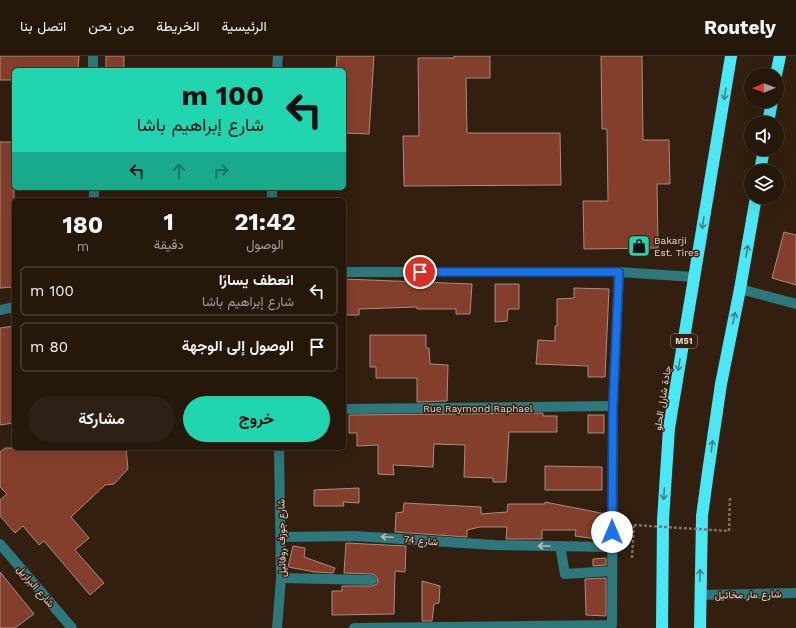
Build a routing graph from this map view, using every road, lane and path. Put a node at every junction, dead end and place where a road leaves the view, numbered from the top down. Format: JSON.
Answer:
{"nodes":[{"id":1,"x":93,"y":56,"type":"edge"},
{"id":2,"x":278,"y":56,"type":"edge"},
{"id":3,"x":731,"y":56,"type":"edge"},
{"id":4,"x":780,"y":56,"type":"edge"},
{"id":5,"x":93,"y":68,"type":"edge"},
{"id":6,"x":277,"y":68,"type":"edge"},
{"id":7,"x":777,"y":68,"type":"edge"},
{"id":8,"x":755,"y":204,"type":"edge"},
{"id":9,"x":346,"y":272,"type":"edge"},
{"id":10,"x":619,"y":272,"type":"junction"},
{"id":11,"x":694,"y":277,"type":"junction"},
{"id":12,"x":740,"y":289,"type":"junction"},
{"id":13,"x":796,"y":304,"type":"edge"},
{"id":14,"x":12,"y":307,"type":"edge"},
{"id":15,"x":0,"y":310,"type":"edge"},
{"id":16,"x":613,"y":406,"type":"junction"},
{"id":17,"x":346,"y":409,"type":"edge"},
{"id":18,"x":279,"y":450,"type":"edge"},
{"id":19,"x":730,"y":496,"type":"dead end"},
{"id":20,"x":281,"y":536,"type":"junction"},
{"id":21,"x":0,"y":544,"type":"edge"},
{"id":22,"x":560,"y":546,"type":"junction"},
{"id":23,"x":611,"y":547,"type":"junction"},
{"id":24,"x":632,"y":558,"type":"dead end"},
{"id":25,"x":612,"y":571,"type":"junction"},
{"id":26,"x":281,"y":578,"type":"junction"},
{"id":27,"x":372,"y":580,"type":"dead end"},
{"id":28,"x":796,"y":593,"type":"edge"},
{"id":29,"x":700,"y":595,"type":"junction"},
{"id":30,"x":72,"y":628,"type":"edge"},
{"id":31,"x":277,"y":628,"type":"edge"},
{"id":32,"x":354,"y":628,"type":"edge"},
{"id":33,"x":662,"y":628,"type":"edge"},
{"id":34,"x":700,"y":628,"type":"edge"}],
"edges":[{"from":1,"to":5,"type":"street"},
{"from":2,"to":6,"type":"street"},
{"from":3,"to":11,"type":"highway","name":"جادة شارل الحلو","number":"M51","one_way":true},
{"from":4,"to":7,"type":"highway"},
{"from":12,"to":8,"type":"highway","one_way":true},
{"from":9,"to":10,"type":"street"},
{"from":10,"to":11,"type":"street"},
{"from":10,"to":16,"type":"street"},
{"from":11,"to":33,"type":"highway","name":"جادة شارل الحلو","number":"M51","one_way":true},
{"from":12,"to":13,"type":"street"},
{"from":29,"to":12,"type":"highway","one_way":true},
{"from":14,"to":15,"type":"street"},
{"from":16,"to":17,"type":"street","name":"Rue Raymond Raphael"},
{"from":16,"to":23,"type":"street"},
{"from":18,"to":20,"type":"street","name":"شارع جوزف روفائيل"},
{"from":19,"to":24,"type":"path","bridge":true},
{"from":22,"to":20,"type":"street","name":"شارع 74","one_way":true},
{"from":20,"to":26,"type":"street","name":"شارع جوزف روفائيل"},
{"from":21,"to":30,"type":"street","name":"شارع البرازيل"},
{"from":22,"to":23,"type":"street","name":"شارع 74"},
{"from":22,"to":25,"type":"street"},
{"from":23,"to":25,"type":"street"},
{"from":25,"to":32,"type":"street"},
{"from":26,"to":27,"type":"street"},
{"from":26,"to":31,"type":"street","name":"شارع جوزف روفائيل"},
{"from":28,"to":29,"type":"street","name":"شارع مار مخائيل"},
{"from":29,"to":34,"type":"highway"}]}
